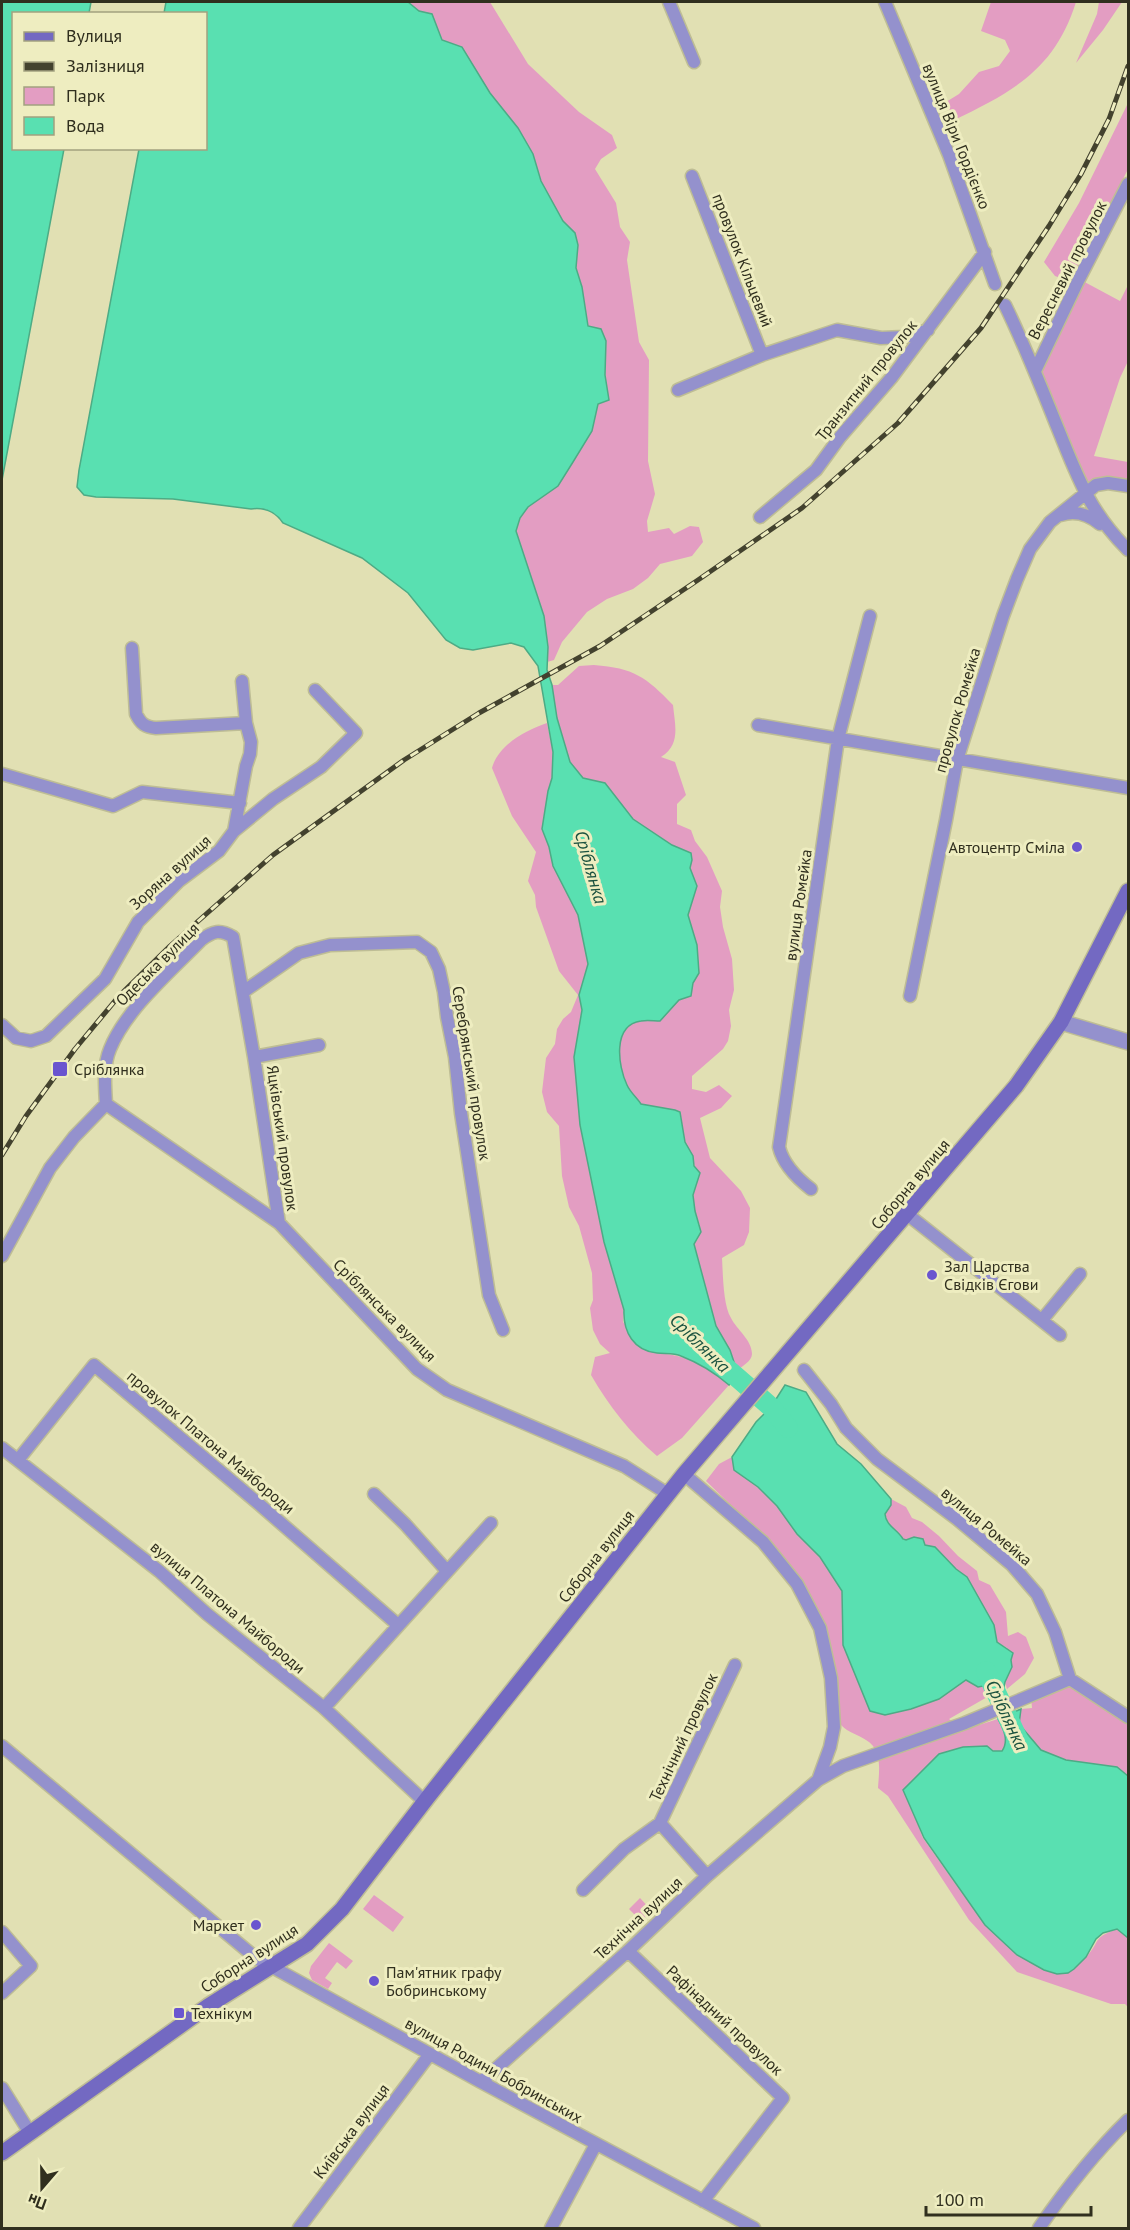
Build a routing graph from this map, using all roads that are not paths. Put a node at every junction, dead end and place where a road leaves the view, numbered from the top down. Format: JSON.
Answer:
{"nodes":[{"id":1,"x":669,"y":2,"type":"edge"},
{"id":2,"x":885,"y":2,"type":"edge"},
{"id":3,"x":694,"y":62,"type":"dead end"},
{"id":4,"x":692,"y":176,"type":"dead end"},
{"id":5,"x":1128,"y":183,"type":"edge"},
{"id":6,"x":985,"y":252,"type":"junction"},
{"id":7,"x":995,"y":284,"type":"dead end"},
{"id":8,"x":1005,"y":305,"type":"dead end"},
{"id":9,"x":928,"y":330,"type":"junction"},
{"id":10,"x":762,"y":355,"type":"junction"},
{"id":11,"x":1035,"y":371,"type":"junction"},
{"id":12,"x":678,"y":390,"type":"dead end"},
{"id":13,"x":1128,"y":486,"type":"edge"},
{"id":14,"x":1085,"y":495,"type":"junction"},
{"id":15,"x":1059,"y":516,"type":"junction"},
{"id":16,"x":760,"y":517,"type":"dead end"},
{"id":17,"x":1108,"y":530,"type":"junction"},
{"id":18,"x":1128,"y":550,"type":"edge"},
{"id":19,"x":870,"y":616,"type":"dead end"},
{"id":20,"x":132,"y":648,"type":"dead end"},
{"id":21,"x":242,"y":681,"type":"dead end"},
{"id":22,"x":315,"y":690,"type":"dead end"},
{"id":23,"x":246,"y":723,"type":"junction"},
{"id":24,"x":758,"y":725,"type":"dead end"},
{"id":25,"x":838,"y":739,"type":"junction"},
{"id":26,"x":957,"y":760,"type":"junction"},
{"id":27,"x":2,"y":774,"type":"edge"},
{"id":28,"x":1128,"y":788,"type":"edge"},
{"id":29,"x":240,"y":803,"type":"junction"},
{"id":30,"x":234,"y":831,"type":"junction"},
{"id":31,"x":1128,"y":891,"type":"edge"},
{"id":32,"x":234,"y":937,"type":"joint"},
{"id":33,"x":243,"y":992,"type":"junction"},
{"id":34,"x":910,"y":996,"type":"dead end"},
{"id":35,"x":1061,"y":1022,"type":"junction"},
{"id":36,"x":2,"y":1025,"type":"edge"},
{"id":37,"x":1128,"y":1042,"type":"edge"},
{"id":38,"x":319,"y":1045,"type":"dead end"},
{"id":39,"x":254,"y":1057,"type":"junction"},
{"id":40,"x":105,"y":1104,"type":"junction"},
{"id":41,"x":811,"y":1189,"type":"dead end"},
{"id":42,"x":907,"y":1214,"type":"junction"},
{"id":43,"x":279,"y":1223,"type":"junction"},
{"id":44,"x":2,"y":1256,"type":"edge"},
{"id":45,"x":1080,"y":1274,"type":"dead end"},
{"id":46,"x":1042,"y":1320,"type":"junction"},
{"id":47,"x":502,"y":1330,"type":"dead end"},
{"id":48,"x":1060,"y":1335,"type":"dead end"},
{"id":49,"x":804,"y":1370,"type":"dead end"},
{"id":50,"x":2,"y":1448,"type":"edge"},
{"id":51,"x":18,"y":1460,"type":"junction"},
{"id":52,"x":684,"y":1474,"type":"junction"},
{"id":53,"x":374,"y":1494,"type":"dead end"},
{"id":54,"x":668,"y":1494,"type":"junction"},
{"id":55,"x":491,"y":1523,"type":"dead end"},
{"id":56,"x":447,"y":1571,"type":"junction"},
{"id":57,"x":398,"y":1625,"type":"junction"},
{"id":58,"x":735,"y":1665,"type":"dead end"},
{"id":59,"x":1070,"y":1679,"type":"junction"},
{"id":60,"x":324,"y":1708,"type":"junction"},
{"id":61,"x":1128,"y":1718,"type":"edge"},
{"id":62,"x":2,"y":1746,"type":"edge"},
{"id":63,"x":818,"y":1780,"type":"junction"},
{"id":64,"x":424,"y":1802,"type":"junction"},
{"id":65,"x":660,"y":1823,"type":"junction"},
{"id":66,"x":707,"y":1876,"type":"junction"},
{"id":67,"x":583,"y":1890,"type":"dead end"},
{"id":68,"x":2,"y":1932,"type":"edge"},
{"id":69,"x":628,"y":1951,"type":"junction"},
{"id":70,"x":274,"y":1966,"type":"junction"},
{"id":71,"x":2,"y":1993,"type":"edge"},
{"id":72,"x":430,"y":2054,"type":"junction"},
{"id":73,"x":481,"y":2082,"type":"junction"},
{"id":74,"x":2,"y":2088,"type":"edge"},
{"id":75,"x":1128,"y":2120,"type":"edge"},
{"id":76,"x":30,"y":2133,"type":"junction"},
{"id":77,"x":596,"y":2144,"type":"junction"},
{"id":78,"x":2,"y":2153,"type":"edge"},
{"id":79,"x":703,"y":2200,"type":"junction"},
{"id":80,"x":299,"y":2229,"type":"edge"},
{"id":81,"x":551,"y":2229,"type":"edge"},
{"id":82,"x":754,"y":2229,"type":"edge"},
{"id":83,"x":1039,"y":2229,"type":"edge"}],
"edges":[{"from":1,"to":3,"type":"street"},
{"from":2,"to":6,"type":"street","name":"вулиця Віри Гордієнко"},
{"from":4,"to":10,"type":"street","name":"провулок Кільцевий"},
{"from":5,"to":11,"type":"street","name":"Вересневий провулок"},
{"from":6,"to":7,"type":"street","name":"вулиця Віри Гордієнко"},
{"from":6,"to":9,"type":"street","name":"Транзитний провулок"},
{"from":8,"to":11,"type":"street"},
{"from":9,"to":10,"type":"street"},
{"from":9,"to":16,"type":"street","name":"Транзитний провулок"},
{"from":10,"to":12,"type":"street"},
{"from":11,"to":14,"type":"street"},
{"from":13,"to":14,"type":"street","name":"провулок Ромейка"},
{"from":14,"to":15,"type":"street","name":"провулок Ромейка"},
{"from":14,"to":17,"type":"street"},
{"from":15,"to":17,"type":"street"},
{"from":15,"to":26,"type":"street","name":"провулок Ромейка"},
{"from":17,"to":18,"type":"street"},
{"from":19,"to":25,"type":"street","name":"вулиця Ромейка"},
{"from":20,"to":23,"type":"street"},
{"from":21,"to":23,"type":"street","name":"Зоряна вулиця"},
{"from":22,"to":30,"type":"street","name":"Зоряна вулиця"},
{"from":23,"to":29,"type":"street","name":"Зоряна вулиця"},
{"from":24,"to":25,"type":"street"},
{"from":25,"to":26,"type":"street"},
{"from":25,"to":41,"type":"street","name":"вулиця Ромейка"},
{"from":26,"to":28,"type":"street"},
{"from":26,"to":34,"type":"street","name":"провулок Ромейка"},
{"from":27,"to":29,"type":"street"},
{"from":29,"to":30,"type":"street","name":"Зоряна вулиця"},
{"from":30,"to":36,"type":"street","name":"Зоряна вулиця"},
{"from":31,"to":35,"type":"main road","name":"Соборна вулиця"},
{"from":32,"to":33,"type":"street","name":"Яцківський провулок"},
{"from":32,"to":40,"type":"street","name":"Одеська вулиця"},
{"from":33,"to":39,"type":"street","name":"Яцківський провулок"},
{"from":33,"to":47,"type":"street","name":"Серебрянський провулок"},
{"from":35,"to":37,"type":"street"},
{"from":35,"to":42,"type":"main road","name":"Соборна вулиця"},
{"from":38,"to":39,"type":"street","name":"Яцківський провулок"},
{"from":39,"to":43,"type":"street","name":"Яцківський провулок"},
{"from":40,"to":43,"type":"street","name":"Сріблянська вулиця"},
{"from":40,"to":44,"type":"street"},
{"from":42,"to":46,"type":"street"},
{"from":42,"to":52,"type":"main road","name":"Соборна вулиця"},
{"from":43,"to":54,"type":"street","name":"Сріблянська вулиця"},
{"from":45,"to":46,"type":"street"},
{"from":46,"to":48,"type":"street"},
{"from":49,"to":59,"type":"street","name":"вулиця Ромейка"},
{"from":50,"to":51,"type":"street","name":"вулиця Платона Майбороди"},
{"from":51,"to":57,"type":"street","name":"провулок Платона Майбороди"},
{"from":51,"to":60,"type":"street","name":"вулиця Платона Майбороди"},
{"from":52,"to":54,"type":"main road","name":"Соборна вулиця"},
{"from":52,"to":63,"type":"street","name":"Технічна вулиця"},
{"from":53,"to":56,"type":"street"},
{"from":54,"to":64,"type":"main road","name":"Соборна вулиця"},
{"from":55,"to":56,"type":"street"},
{"from":56,"to":57,"type":"street"},
{"from":57,"to":60,"type":"street"},
{"from":58,"to":65,"type":"street","name":"Технічний провулок"},
{"from":59,"to":61,"type":"street"},
{"from":59,"to":63,"type":"street","name":"Технічна вулиця"},
{"from":60,"to":64,"type":"street","name":"вулиця Платона Майбороди"},
{"from":62,"to":70,"type":"street","name":"вулиця Родини Бобринських"},
{"from":63,"to":66,"type":"street","name":"Технічна вулиця"},
{"from":64,"to":70,"type":"main road","name":"Соборна вулиця"},
{"from":65,"to":66,"type":"street","name":"Технічний провулок"},
{"from":65,"to":67,"type":"street","name":"Технічний провулок"},
{"from":66,"to":69,"type":"street","name":"Технічна вулиця"},
{"from":68,"to":71,"type":"street"},
{"from":69,"to":73,"type":"street","name":"Технічна вулиця"},
{"from":69,"to":79,"type":"street","name":"Рафінадний провулок"},
{"from":70,"to":72,"type":"street","name":"вулиця Родини Бобринських"},
{"from":70,"to":76,"type":"main road","name":"Соборна вулиця"},
{"from":72,"to":73,"type":"street","name":"вулиця Родини Бобринських"},
{"from":72,"to":80,"type":"street","name":"Київська вулиця"},
{"from":73,"to":77,"type":"street","name":"вулиця Родини Бобринських"},
{"from":74,"to":76,"type":"street"},
{"from":75,"to":83,"type":"street"},
{"from":76,"to":78,"type":"main road","name":"Соборна вулиця"},
{"from":77,"to":79,"type":"street","name":"вулиця Родини Бобринських"},
{"from":77,"to":81,"type":"street"},
{"from":79,"to":82,"type":"street","name":"вулиця Родини Бобринських"}]}
